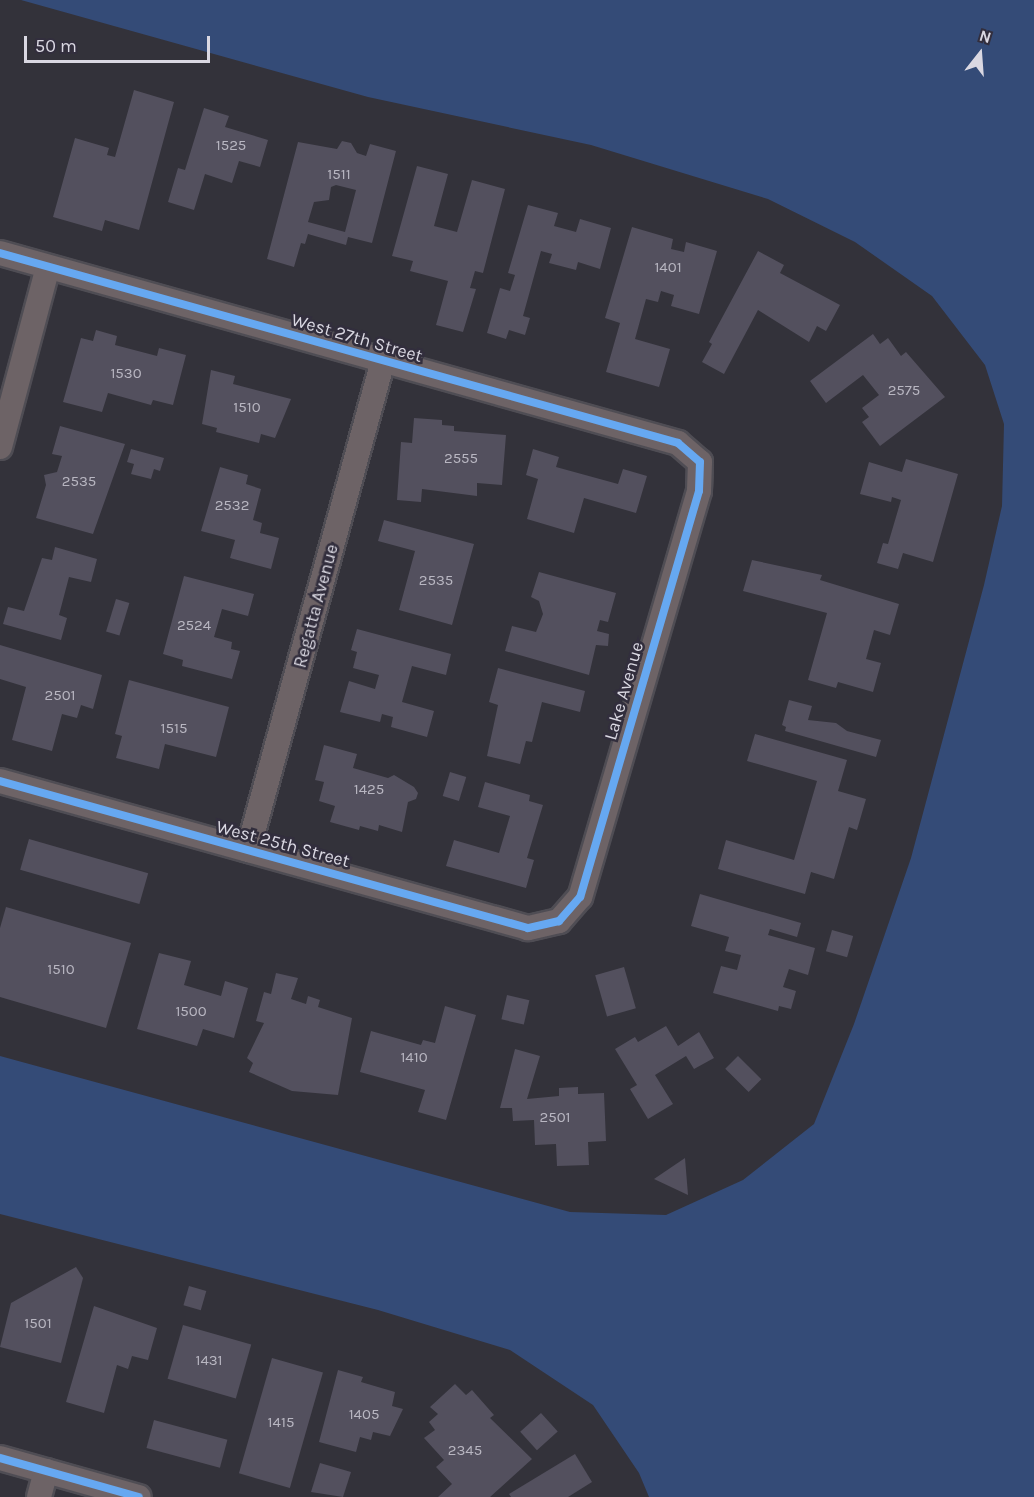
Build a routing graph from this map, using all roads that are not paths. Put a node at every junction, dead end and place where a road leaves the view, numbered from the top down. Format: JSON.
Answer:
{"nodes":[{"id":1,"x":0,"y":254,"type":"edge"},
{"id":2,"x":48,"y":267,"type":"junction"},
{"id":3,"x":383,"y":361,"type":"junction"},
{"id":4,"x":0,"y":447,"type":"edge"},
{"id":5,"x":700,"y":462,"type":"joint"},
{"id":6,"x":0,"y":781,"type":"edge"},
{"id":7,"x":248,"y":850,"type":"junction"},
{"id":8,"x":559,"y":921,"type":"joint"},
{"id":9,"x":0,"y":1458,"type":"edge"},
{"id":10,"x":46,"y":1471,"type":"junction"},
{"id":11,"x":39,"y":1497,"type":"edge"},
{"id":12,"x":139,"y":1497,"type":"edge"}],
"edges":[{"from":1,"to":2,"type":"street","name":"West 27th Street"},
{"from":2,"to":3,"type":"street","name":"West 27th Street"},
{"from":2,"to":4,"type":"street"},
{"from":3,"to":5,"type":"street","name":"West 27th Street"},
{"from":3,"to":7,"type":"street","name":"Regatta Avenue"},
{"from":5,"to":8,"type":"street","name":"Lake Avenue"},
{"from":6,"to":7,"type":"street","name":"West 25th Street"},
{"from":7,"to":8,"type":"street","name":"West 25th Street"},
{"from":9,"to":10,"type":"street"},
{"from":10,"to":11,"type":"street"},
{"from":10,"to":12,"type":"street"}]}
